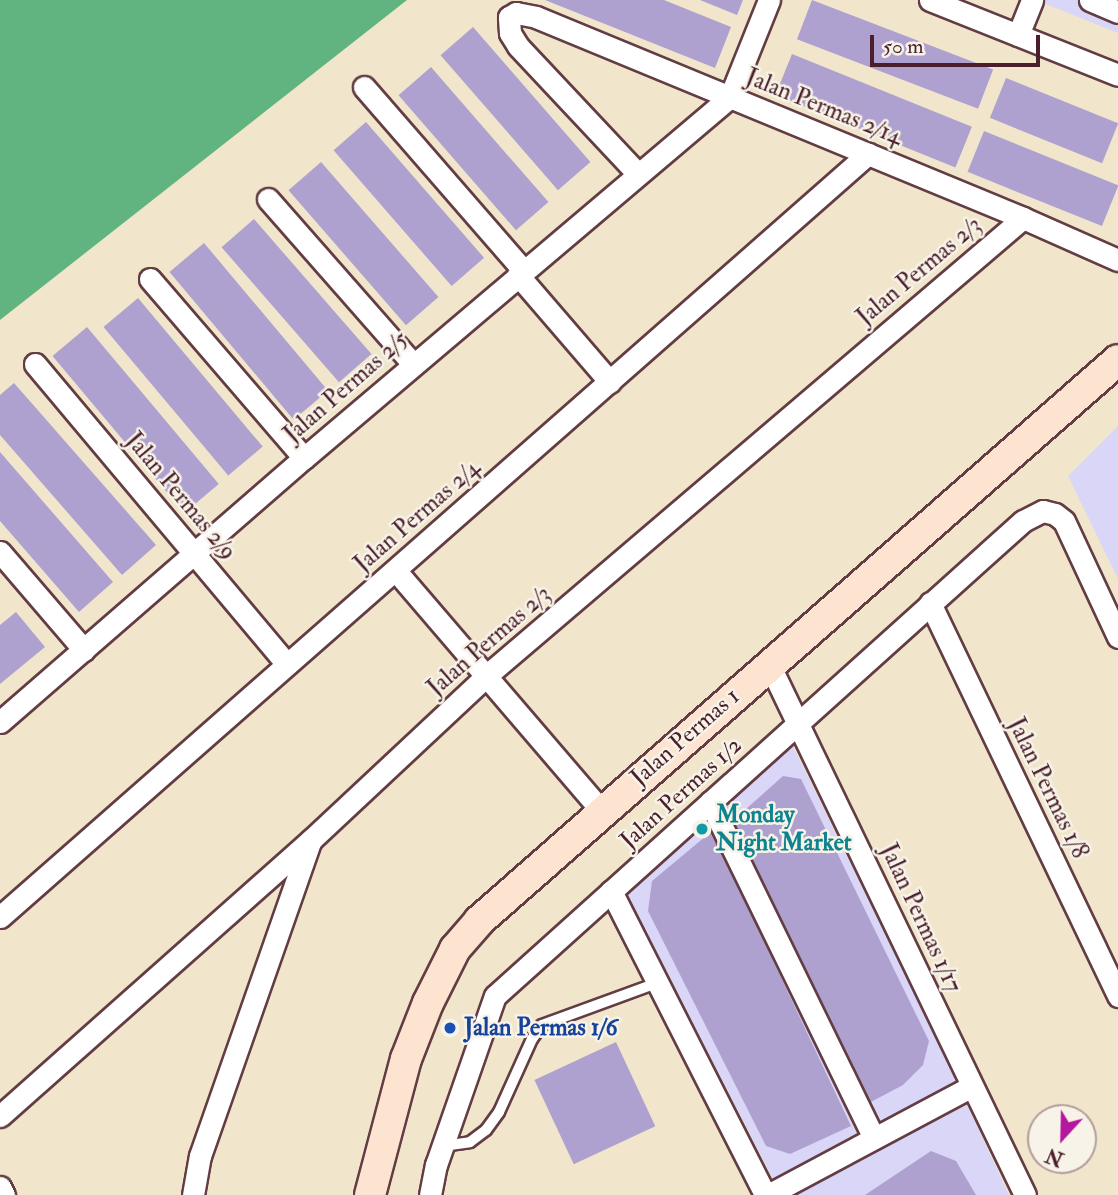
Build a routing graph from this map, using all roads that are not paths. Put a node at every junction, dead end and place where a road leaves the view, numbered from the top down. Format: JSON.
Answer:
{"nodes":[{"id":1,"x":769,"y":0,"type":"edge"},
{"id":2,"x":930,"y":0,"type":"edge"},
{"id":3,"x":1032,"y":0,"type":"edge"},
{"id":4,"x":1090,"y":0,"type":"edge"},
{"id":5,"x":1118,"y":12,"type":"edge"},
{"id":6,"x":1018,"y":35,"type":"junction"},
{"id":7,"x":1118,"y":75,"type":"edge"},
{"id":8,"x":364,"y":87,"type":"dead end"},
{"id":9,"x":730,"y":97,"type":"junction"},
{"id":10,"x":868,"y":154,"type":"junction"},
{"id":11,"x":638,"y":174,"type":"junction"},
{"id":12,"x":268,"y":199,"type":"dead end"},
{"id":13,"x":1023,"y":218,"type":"junction"},
{"id":14,"x":1118,"y":260,"type":"edge"},
{"id":15,"x":521,"y":272,"type":"junction"},
{"id":16,"x":150,"y":279,"type":"dead end"},
{"id":17,"x":1118,"y":360,"type":"edge"},
{"id":18,"x":34,"y":364,"type":"dead end"},
{"id":19,"x":413,"y":364,"type":"junction"},
{"id":20,"x":610,"y":382,"type":"junction"},
{"id":21,"x":304,"y":458,"type":"junction"},
{"id":22,"x":0,"y":552,"type":"edge"},
{"id":23,"x":194,"y":552,"type":"junction"},
{"id":24,"x":396,"y":571,"type":"junction"},
{"id":25,"x":930,"y":603,"type":"junction"},
{"id":26,"x":1118,"y":637,"type":"edge"},
{"id":27,"x":84,"y":650,"type":"junction"},
{"id":28,"x":286,"y":663,"type":"junction"},
{"id":29,"x":769,"y":664,"type":"junction"},
{"id":30,"x":486,"y":676,"type":"junction"},
{"id":31,"x":0,"y":722,"type":"edge"},
{"id":32,"x":799,"y":723,"type":"junction"},
{"id":33,"x":710,"y":802,"type":"junction"},
{"id":34,"x":601,"y":810,"type":"junction"},
{"id":35,"x":311,"y":840,"type":"junction"},
{"id":36,"x":611,"y":891,"type":"junction"},
{"id":37,"x":0,"y":917,"type":"edge"},
{"id":38,"x":657,"y":983,"type":"junction"},
{"id":39,"x":1118,"y":996,"type":"edge"},
{"id":40,"x":972,"y":1086,"type":"junction"},
{"id":41,"x":0,"y":1116,"type":"edge"},
{"id":42,"x":874,"y":1138,"type":"junction"},
{"id":43,"x":443,"y":1146,"type":"junction"},
{"id":44,"x":0,"y":1187,"type":"edge"},
{"id":45,"x":5,"y":1195,"type":"edge"},
{"id":46,"x":193,"y":1195,"type":"edge"},
{"id":47,"x":370,"y":1195,"type":"edge"},
{"id":48,"x":430,"y":1195,"type":"edge"},
{"id":49,"x":767,"y":1195,"type":"edge"},
{"id":50,"x":1025,"y":1195,"type":"edge"}],
"edges":[{"from":1,"to":9,"type":"street"},
{"from":2,"to":6,"type":"street"},
{"from":3,"to":6,"type":"street"},
{"from":4,"to":5,"type":"street"},
{"from":6,"to":7,"type":"street"},
{"from":8,"to":15,"type":"street"},
{"from":9,"to":10,"type":"street","name":"Jalan Permas 2/14"},
{"from":9,"to":11,"type":"street","name":"Jalan Permas 2/5"},
{"from":9,"to":11,"type":"street","name":"Jalan Permas 2/14"},
{"from":10,"to":13,"type":"street","name":"Jalan Permas 2/14"},
{"from":10,"to":20,"type":"street","name":"Jalan Permas 2/4"},
{"from":11,"to":15,"type":"street","name":"Jalan Permas 2/5"},
{"from":12,"to":19,"type":"street"},
{"from":13,"to":14,"type":"street","name":"Jalan Permas 2/14"},
{"from":13,"to":30,"type":"street","name":"Jalan Permas 2/3"},
{"from":15,"to":19,"type":"street","name":"Jalan Permas 2/5"},
{"from":15,"to":20,"type":"street"},
{"from":16,"to":21,"type":"street"},
{"from":17,"to":29,"type":"street","name":"Jalan Permas 1"},
{"from":18,"to":23,"type":"street","name":"Jalan Permas 2/9"},
{"from":19,"to":21,"type":"street","name":"Jalan Permas 2/5"},
{"from":20,"to":24,"type":"street","name":"Jalan Permas 2/4"},
{"from":21,"to":23,"type":"street","name":"Jalan Permas 2/5"},
{"from":22,"to":27,"type":"street"},
{"from":23,"to":27,"type":"street","name":"Jalan Permas 2/5"},
{"from":23,"to":28,"type":"street","name":"Jalan Permas 2/9"},
{"from":24,"to":28,"type":"street","name":"Jalan Permas 2/4"},
{"from":24,"to":30,"type":"street"},
{"from":25,"to":26,"type":"street","name":"Jalan Permas 1/2"},
{"from":25,"to":32,"type":"street","name":"Jalan Permas 1/2"},
{"from":25,"to":39,"type":"street","name":"Jalan Permas 1/8"},
{"from":27,"to":31,"type":"street","name":"Jalan Permas 2/5"},
{"from":28,"to":37,"type":"street","name":"Jalan Permas 2/4"},
{"from":29,"to":32,"type":"street","name":"Jalan Permas 1/17"},
{"from":29,"to":34,"type":"street","name":"Jalan Permas 1"},
{"from":30,"to":34,"type":"street"},
{"from":30,"to":35,"type":"street","name":"Jalan Permas 2/3"},
{"from":32,"to":33,"type":"street","name":"Jalan Permas 1/2"},
{"from":32,"to":40,"type":"street","name":"Jalan Permas 1/17"},
{"from":33,"to":36,"type":"street","name":"Jalan Permas 1/2"},
{"from":33,"to":42,"type":"street"},
{"from":34,"to":47,"type":"street","name":"Jalan Permas 1"},
{"from":35,"to":41,"type":"street","name":"Jalan Permas 2/3"},
{"from":35,"to":46,"type":"street"},
{"from":36,"to":38,"type":"street"},
{"from":36,"to":43,"type":"street","name":"Jalan Permas 1/2"},
{"from":38,"to":43,"type":"lane"},
{"from":38,"to":49,"type":"street"},
{"from":40,"to":42,"type":"street"},
{"from":40,"to":50,"type":"street","name":"Jalan Permas 1/17"},
{"from":42,"to":49,"type":"street"},
{"from":43,"to":48,"type":"street","name":"Jalan Permas 1/2"},
{"from":44,"to":45,"type":"street"}]}
